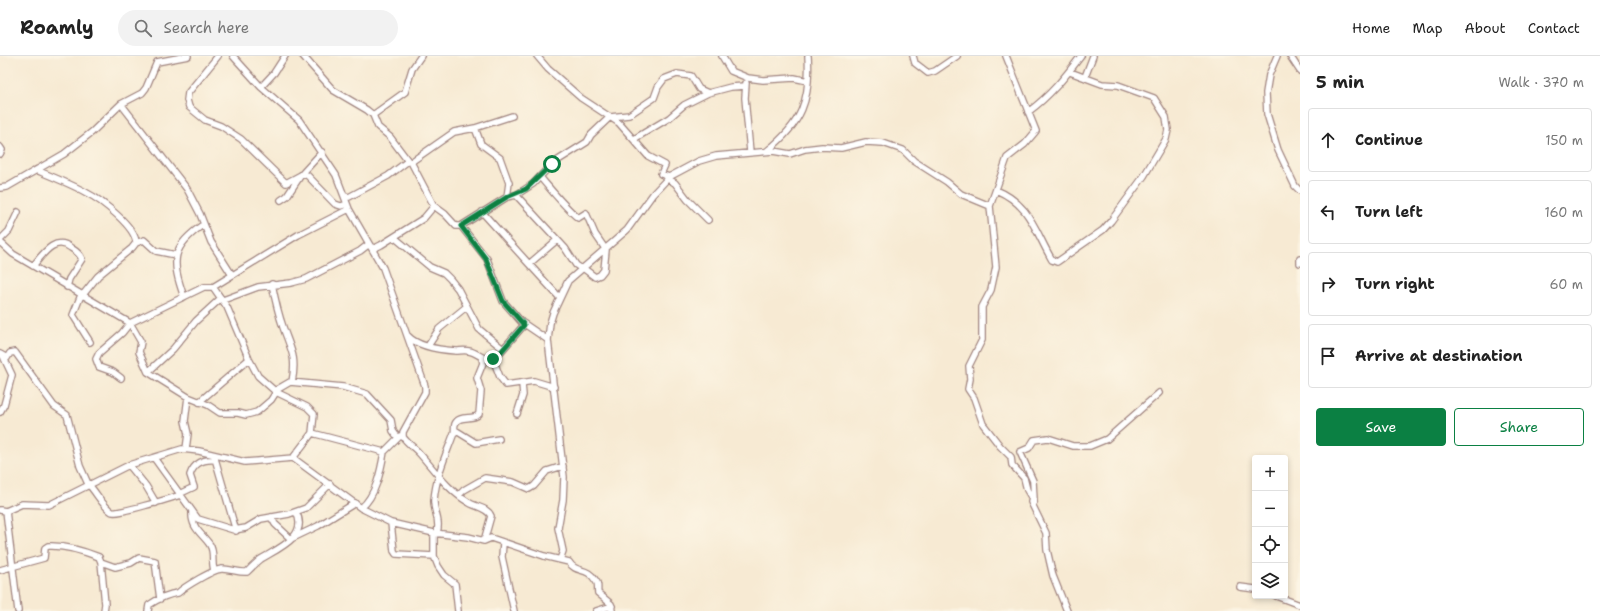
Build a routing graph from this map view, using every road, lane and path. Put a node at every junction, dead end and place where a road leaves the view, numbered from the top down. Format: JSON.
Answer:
{"nodes":[{"id":1,"x":188,"y":56,"type":"edge"},
{"id":2,"x":218,"y":56,"type":"edge"},
{"id":3,"x":233,"y":56,"type":"edge"},
{"id":4,"x":285,"y":56,"type":"edge"},
{"id":5,"x":303,"y":56,"type":"edge"},
{"id":6,"x":420,"y":56,"type":"edge"},
{"id":7,"x":537,"y":56,"type":"edge"},
{"id":8,"x":722,"y":56,"type":"edge"},
{"id":9,"x":808,"y":56,"type":"edge"},
{"id":10,"x":913,"y":56,"type":"edge"},
{"id":11,"x":957,"y":56,"type":"edge"},
{"id":12,"x":1006,"y":56,"type":"edge"},
{"id":13,"x":1081,"y":56,"type":"edge"},
{"id":14,"x":1093,"y":56,"type":"edge"},
{"id":15,"x":1277,"y":56,"type":"edge"},
{"id":16,"x":1290,"y":56,"type":"edge"},
{"id":17,"x":167,"y":57,"type":"edge"},
{"id":18,"x":1300,"y":71,"type":"edge"},
{"id":19,"x":1070,"y":72,"type":"junction"},
{"id":20,"x":1085,"y":77,"type":"junction"},
{"id":21,"x":748,"y":78,"type":"junction"},
{"id":22,"x":808,"y":81,"type":"junction"},
{"id":23,"x":745,"y":86,"type":"junction"},
{"id":24,"x":260,"y":87,"type":"junction"},
{"id":25,"x":708,"y":93,"type":"junction"},
{"id":26,"x":121,"y":104,"type":"junction"},
{"id":27,"x":1028,"y":112,"type":"junction"},
{"id":28,"x":373,"y":115,"type":"junction"},
{"id":29,"x":512,"y":116,"type":"dead end"},
{"id":30,"x":610,"y":117,"type":"junction"},
{"id":31,"x":474,"y":128,"type":"junction"},
{"id":32,"x":634,"y":139,"type":"junction"},
{"id":33,"x":0,"y":148,"type":"edge"},
{"id":34,"x":766,"y":151,"type":"junction"},
{"id":35,"x":322,"y":152,"type":"junction"},
{"id":36,"x":750,"y":152,"type":"junction"},
{"id":37,"x":0,"y":154,"type":"edge"},
{"id":38,"x":410,"y":161,"type":"junction"},
{"id":39,"x":36,"y":170,"type":"junction"},
{"id":40,"x":301,"y":175,"type":"junction"},
{"id":41,"x":540,"y":177,"type":"junction"},
{"id":42,"x":668,"y":178,"type":"junction"},
{"id":43,"x":0,"y":188,"type":"edge"},
{"id":44,"x":996,"y":190,"type":"junction"},
{"id":45,"x":1300,"y":191,"type":"edge"},
{"id":46,"x":516,"y":195,"type":"junction"},
{"id":47,"x":345,"y":196,"type":"junction"},
{"id":48,"x":507,"y":197,"type":"junction"},
{"id":49,"x":281,"y":200,"type":"dead end"},
{"id":50,"x":346,"y":204,"type":"junction"},
{"id":51,"x":434,"y":206,"type":"junction"},
{"id":52,"x":990,"y":206,"type":"junction"},
{"id":53,"x":349,"y":210,"type":"junction"},
{"id":54,"x":18,"y":212,"type":"dead end"},
{"id":55,"x":482,"y":212,"type":"junction"},
{"id":56,"x":708,"y":220,"type":"dead end"},
{"id":57,"x":204,"y":224,"type":"junction"},
{"id":58,"x":461,"y":226,"type":"junction"},
{"id":59,"x":394,"y":236,"type":"junction"},
{"id":60,"x":557,"y":240,"type":"junction"},
{"id":61,"x":0,"y":241,"type":"edge"},
{"id":62,"x":136,"y":243,"type":"junction"},
{"id":63,"x":370,"y":245,"type":"junction"},
{"id":64,"x":606,"y":250,"type":"junction"},
{"id":65,"x":176,"y":255,"type":"junction"},
{"id":66,"x":1300,"y":259,"type":"edge"},
{"id":67,"x":1300,"y":262,"type":"edge"},
{"id":68,"x":529,"y":264,"type":"junction"},
{"id":69,"x":33,"y":266,"type":"junction"},
{"id":70,"x":583,"y":268,"type":"junction"},
{"id":71,"x":232,"y":275,"type":"junction"},
{"id":72,"x":272,"y":284,"type":"junction"},
{"id":73,"x":67,"y":287,"type":"junction"},
{"id":74,"x":213,"y":287,"type":"junction"},
{"id":75,"x":81,"y":296,"type":"junction"},
{"id":76,"x":184,"y":297,"type":"junction"},
{"id":77,"x":560,"y":298,"type":"junction"},
{"id":78,"x":222,"y":299,"type":"junction"},
{"id":79,"x":466,"y":306,"type":"junction"},
{"id":80,"x":130,"y":323,"type":"junction"},
{"id":81,"x":523,"y":323,"type":"junction"},
{"id":82,"x":406,"y":333,"type":"junction"},
{"id":83,"x":548,"y":340,"type":"junction"},
{"id":84,"x":90,"y":342,"type":"dead end"},
{"id":85,"x":428,"y":346,"type":"junction"},
{"id":86,"x":503,"y":349,"type":"junction"},
{"id":87,"x":2,"y":356,"type":"edge"},
{"id":88,"x":482,"y":358,"type":"junction"},
{"id":89,"x":248,"y":359,"type":"junction"},
{"id":90,"x":493,"y":359,"type":"junction"},
{"id":91,"x":148,"y":372,"type":"junction"},
{"id":92,"x":121,"y":378,"type":"dead end"},
{"id":93,"x":292,"y":382,"type":"junction"},
{"id":94,"x":522,"y":384,"type":"junction"},
{"id":95,"x":554,"y":387,"type":"junction"},
{"id":96,"x":276,"y":392,"type":"junction"},
{"id":97,"x":1159,"y":393,"type":"dead end"},
{"id":98,"x":188,"y":397,"type":"junction"},
{"id":99,"x":199,"y":402,"type":"junction"},
{"id":100,"x":0,"y":412,"type":"edge"},
{"id":101,"x":517,"y":414,"type":"dead end"},
{"id":102,"x":455,"y":430,"type":"junction"},
{"id":103,"x":312,"y":433,"type":"junction"},
{"id":104,"x":401,"y":437,"type":"junction"},
{"id":105,"x":499,"y":439,"type":"dead end"},
{"id":106,"x":186,"y":449,"type":"junction"},
{"id":107,"x":384,"y":452,"type":"junction"},
{"id":108,"x":215,"y":457,"type":"junction"},
{"id":109,"x":154,"y":458,"type":"junction"},
{"id":110,"x":293,"y":458,"type":"junction"},
{"id":111,"x":130,"y":465,"type":"junction"},
{"id":112,"x":563,"y":466,"type":"junction"},
{"id":113,"x":437,"y":476,"type":"junction"},
{"id":114,"x":330,"y":484,"type":"junction"},
{"id":115,"x":90,"y":486,"type":"junction"},
{"id":116,"x":180,"y":494,"type":"junction"},
{"id":117,"x":459,"y":495,"type":"junction"},
{"id":118,"x":1034,"y":500,"type":"junction"},
{"id":119,"x":156,"y":503,"type":"junction"},
{"id":120,"x":356,"y":503,"type":"junction"},
{"id":121,"x":361,"y":508,"type":"junction"},
{"id":122,"x":3,"y":510,"type":"edge"},
{"id":123,"x":192,"y":510,"type":"junction"},
{"id":124,"x":296,"y":512,"type":"junction"},
{"id":125,"x":271,"y":517,"type":"junction"},
{"id":126,"x":391,"y":523,"type":"junction"},
{"id":127,"x":236,"y":531,"type":"junction"},
{"id":128,"x":436,"y":533,"type":"junction"},
{"id":129,"x":292,"y":538,"type":"junction"},
{"id":130,"x":484,"y":541,"type":"junction"},
{"id":131,"x":503,"y":542,"type":"junction"},
{"id":132,"x":434,"y":556,"type":"junction"},
{"id":133,"x":560,"y":560,"type":"junction"},
{"id":134,"x":101,"y":562,"type":"junction"},
{"id":135,"x":12,"y":568,"type":"junction"},
{"id":136,"x":0,"y":570,"type":"edge"},
{"id":137,"x":214,"y":570,"type":"junction"},
{"id":138,"x":1240,"y":587,"type":"dead end"},
{"id":139,"x":1252,"y":589,"type":"edge"},
{"id":140,"x":160,"y":599,"type":"junction"},
{"id":141,"x":1284,"y":599,"type":"edge"},
{"id":142,"x":1300,"y":605,"type":"edge"},
{"id":143,"x":612,"y":609,"type":"edge"},
{"id":144,"x":18,"y":611,"type":"edge"},
{"id":145,"x":104,"y":611,"type":"edge"},
{"id":146,"x":148,"y":611,"type":"edge"},
{"id":147,"x":458,"y":611,"type":"edge"},
{"id":148,"x":514,"y":611,"type":"edge"},
{"id":149,"x":596,"y":611,"type":"edge"},
{"id":150,"x":1067,"y":611,"type":"edge"}],
"edges":[{"from":1,"to":17,"type":"street"},
{"from":2,"to":40,"type":"street"},
{"from":3,"to":24,"type":"street"},
{"from":4,"to":24,"type":"street"},
{"from":5,"to":28,"type":"street"},
{"from":6,"to":28,"type":"street"},
{"from":7,"to":30,"type":"street"},
{"from":8,"to":21,"type":"street"},
{"from":9,"to":22,"type":"street"},
{"from":10,"to":11,"type":"street"},
{"from":12,"to":27,"type":"street"},
{"from":13,"to":19,"type":"street"},
{"from":14,"to":20,"type":"street"},
{"from":15,"to":45,"type":"street"},
{"from":16,"to":18,"type":"street"},
{"from":17,"to":26,"type":"street"},
{"from":19,"to":20,"type":"street"},
{"from":19,"to":27,"type":"street"},
{"from":20,"to":44,"type":"street"},
{"from":21,"to":22,"type":"street"},
{"from":21,"to":23,"type":"street"},
{"from":22,"to":34,"type":"street"},
{"from":23,"to":25,"type":"street"},
{"from":23,"to":36,"type":"street"},
{"from":24,"to":35,"type":"street"},
{"from":25,"to":30,"type":"street"},
{"from":25,"to":32,"type":"street"},
{"from":26,"to":39,"type":"street"},
{"from":26,"to":57,"type":"street"},
{"from":27,"to":44,"type":"street"},
{"from":28,"to":38,"type":"street"},
{"from":29,"to":31,"type":"street"},
{"from":30,"to":32,"type":"street"},
{"from":30,"to":41,"type":"street"},
{"from":31,"to":38,"type":"street"},
{"from":31,"to":48,"type":"street"},
{"from":32,"to":42,"type":"street"},
{"from":33,"to":37,"type":"street"},
{"from":34,"to":36,"type":"street"},
{"from":34,"to":52,"type":"street"},
{"from":35,"to":40,"type":"street"},
{"from":35,"to":47,"type":"street"},
{"from":36,"to":42,"type":"street"},
{"from":38,"to":47,"type":"street"},
{"from":38,"to":51,"type":"street"},
{"from":39,"to":43,"type":"street"},
{"from":39,"to":62,"type":"street"},
{"from":40,"to":49,"type":"street"},
{"from":40,"to":50,"type":"street"},
{"from":41,"to":46,"type":"street"},
{"from":41,"to":64,"type":"street"},
{"from":42,"to":56,"type":"street"},
{"from":42,"to":64,"type":"street"},
{"from":44,"to":52,"type":"street"},
{"from":46,"to":48,"type":"street"},
{"from":46,"to":60,"type":"street"},
{"from":47,"to":50,"type":"street"},
{"from":48,"to":55,"type":"street"},
{"from":50,"to":53,"type":"street"},
{"from":51,"to":58,"type":"street"},
{"from":51,"to":59,"type":"street"},
{"from":52,"to":118,"type":"street"},
{"from":53,"to":63,"type":"street"},
{"from":53,"to":71,"type":"street"},
{"from":54,"to":61,"type":"street"},
{"from":55,"to":58,"type":"street"},
{"from":55,"to":68,"type":"street"},
{"from":57,"to":65,"type":"street"},
{"from":57,"to":71,"type":"street"},
{"from":58,"to":81,"type":"street"},
{"from":59,"to":63,"type":"street"},
{"from":59,"to":79,"type":"street"},
{"from":60,"to":68,"type":"street"},
{"from":60,"to":70,"type":"street"},
{"from":61,"to":69,"type":"street"},
{"from":62,"to":65,"type":"street"},
{"from":62,"to":75,"type":"street"},
{"from":63,"to":72,"type":"street"},
{"from":63,"to":82,"type":"street"},
{"from":64,"to":70,"type":"street"},
{"from":64,"to":70,"type":"street"},
{"from":65,"to":76,"type":"street"},
{"from":66,"to":67,"type":"street"},
{"from":68,"to":77,"type":"street"},
{"from":69,"to":73,"type":"street"},
{"from":69,"to":73,"type":"street"},
{"from":70,"to":77,"type":"street"},
{"from":71,"to":74,"type":"street"},
{"from":72,"to":78,"type":"street"},
{"from":72,"to":93,"type":"street"},
{"from":73,"to":75,"type":"street"},
{"from":74,"to":76,"type":"street"},
{"from":74,"to":78,"type":"street"},
{"from":75,"to":80,"type":"street"},
{"from":75,"to":84,"type":"street"},
{"from":76,"to":80,"type":"street"},
{"from":77,"to":83,"type":"street"},
{"from":78,"to":89,"type":"street"},
{"from":78,"to":91,"type":"street"},
{"from":79,"to":85,"type":"street"},
{"from":79,"to":86,"type":"street"},
{"from":80,"to":91,"type":"street"},
{"from":80,"to":92,"type":"street"},
{"from":81,"to":83,"type":"street"},
{"from":81,"to":86,"type":"street"},
{"from":82,"to":85,"type":"street"},
{"from":82,"to":104,"type":"street"},
{"from":83,"to":95,"type":"street"},
{"from":85,"to":88,"type":"street"},
{"from":86,"to":90,"type":"street"},
{"from":87,"to":100,"type":"street"},
{"from":87,"to":115,"type":"street"},
{"from":88,"to":90,"type":"street"},
{"from":88,"to":102,"type":"street"},
{"from":89,"to":96,"type":"street"},
{"from":89,"to":99,"type":"street"},
{"from":90,"to":94,"type":"street"},
{"from":91,"to":98,"type":"street"},
{"from":93,"to":96,"type":"street"},
{"from":93,"to":104,"type":"street"},
{"from":94,"to":95,"type":"street"},
{"from":94,"to":101,"type":"street"},
{"from":95,"to":112,"type":"street"},
{"from":96,"to":99,"type":"street"},
{"from":96,"to":103,"type":"street"},
{"from":97,"to":118,"type":"street"},
{"from":98,"to":99,"type":"street"},
{"from":98,"to":106,"type":"street"},
{"from":102,"to":105,"type":"street"},
{"from":102,"to":113,"type":"street"},
{"from":103,"to":107,"type":"street"},
{"from":103,"to":110,"type":"street"},
{"from":104,"to":107,"type":"street"},
{"from":104,"to":113,"type":"street"},
{"from":106,"to":108,"type":"street"},
{"from":106,"to":109,"type":"street"},
{"from":107,"to":121,"type":"street"},
{"from":108,"to":110,"type":"street"},
{"from":108,"to":116,"type":"street"},
{"from":108,"to":127,"type":"street"},
{"from":109,"to":111,"type":"street"},
{"from":109,"to":116,"type":"street"},
{"from":110,"to":114,"type":"street"},
{"from":111,"to":115,"type":"street"},
{"from":111,"to":119,"type":"street"},
{"from":112,"to":117,"type":"street"},
{"from":112,"to":133,"type":"street"},
{"from":113,"to":117,"type":"street"},
{"from":113,"to":128,"type":"street"},
{"from":114,"to":120,"type":"street"},
{"from":114,"to":124,"type":"street"},
{"from":115,"to":119,"type":"street"},
{"from":115,"to":122,"type":"street"},
{"from":116,"to":119,"type":"street"},
{"from":116,"to":123,"type":"street"},
{"from":117,"to":130,"type":"street"},
{"from":118,"to":150,"type":"street"},
{"from":120,"to":121,"type":"street"},
{"from":120,"to":129,"type":"street"},
{"from":121,"to":126,"type":"street"},
{"from":122,"to":135,"type":"street"},
{"from":123,"to":127,"type":"street"},
{"from":123,"to":137,"type":"street"},
{"from":124,"to":125,"type":"street"},
{"from":124,"to":129,"type":"street"},
{"from":125,"to":127,"type":"street"},
{"from":125,"to":129,"type":"street"},
{"from":126,"to":128,"type":"street"},
{"from":126,"to":132,"type":"street"},
{"from":128,"to":130,"type":"street"},
{"from":128,"to":132,"type":"street"},
{"from":129,"to":137,"type":"street"},
{"from":130,"to":131,"type":"street"},
{"from":131,"to":133,"type":"street"},
{"from":131,"to":148,"type":"street"},
{"from":132,"to":147,"type":"street"},
{"from":133,"to":143,"type":"street"},
{"from":134,"to":135,"type":"street"},
{"from":134,"to":140,"type":"street"},
{"from":134,"to":145,"type":"street"},
{"from":135,"to":136,"type":"street"},
{"from":135,"to":144,"type":"street"},
{"from":137,"to":140,"type":"street"},
{"from":138,"to":139,"type":"street"},
{"from":140,"to":146,"type":"street"},
{"from":141,"to":142,"type":"street"},
{"from":143,"to":149,"type":"street"}]}
